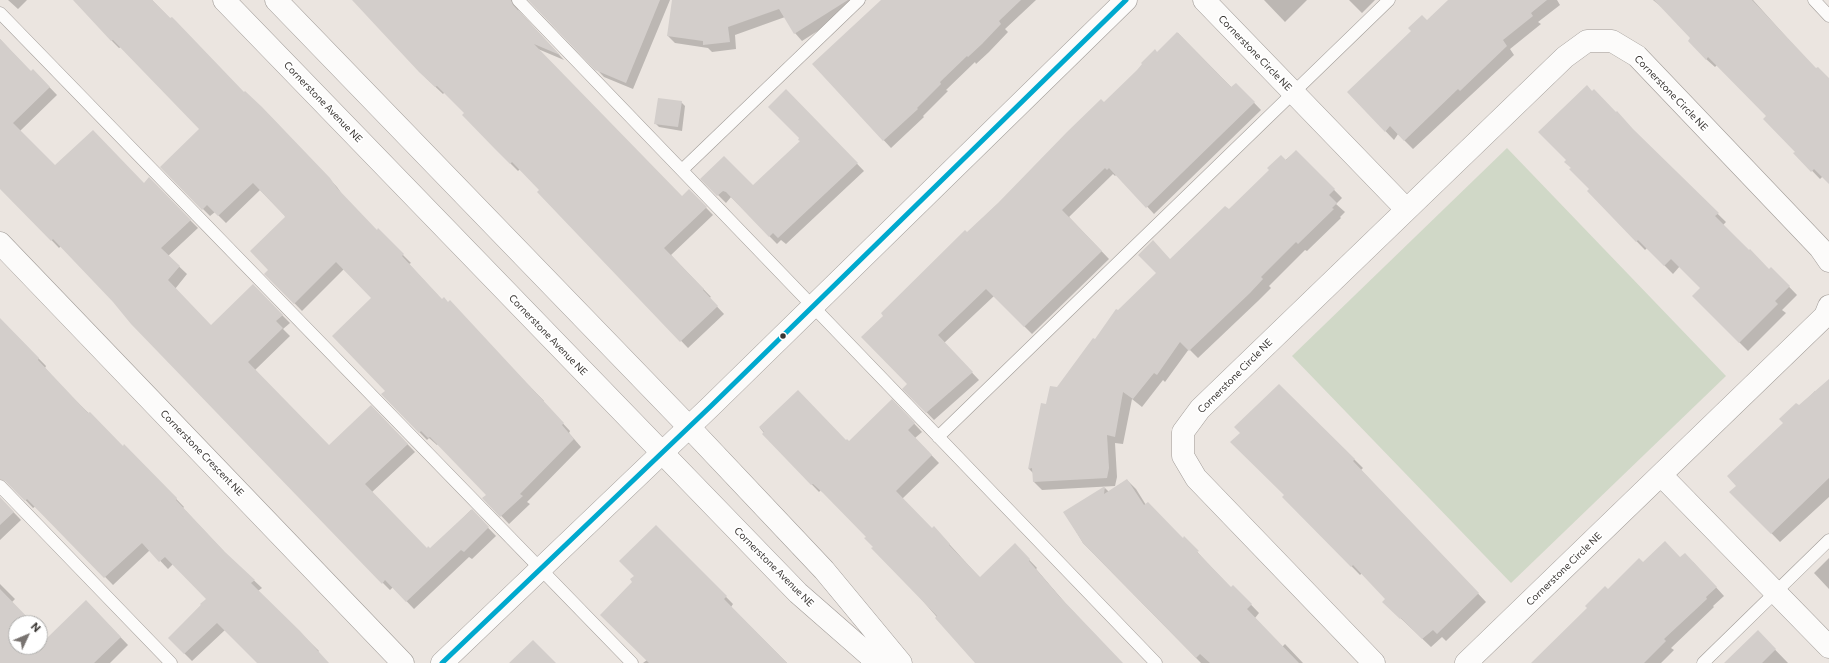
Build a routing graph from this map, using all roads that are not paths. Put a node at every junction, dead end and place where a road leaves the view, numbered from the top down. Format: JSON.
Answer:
{"nodes":[{"id":1,"x":224,"y":0,"type":"edge"},
{"id":2,"x":276,"y":0,"type":"edge"},
{"id":3,"x":518,"y":0,"type":"edge"},
{"id":4,"x":859,"y":0,"type":"edge"},
{"id":5,"x":1126,"y":0,"type":"edge"},
{"id":6,"x":1204,"y":0,"type":"edge"},
{"id":7,"x":1390,"y":0,"type":"edge"},
{"id":8,"x":1814,"y":0,"type":"edge"},
{"id":9,"x":0,"y":14,"type":"edge"},
{"id":10,"x":1829,"y":16,"type":"edge"},
{"id":11,"x":1294,"y":93,"type":"junction"},
{"id":12,"x":682,"y":170,"type":"junction"},
{"id":13,"x":1406,"y":209,"type":"junction"},
{"id":14,"x":0,"y":243,"type":"edge"},
{"id":15,"x":1829,"y":261,"type":"edge"},
{"id":16,"x":812,"y":306,"type":"junction"},
{"id":17,"x":1829,"y":306,"type":"edge"},
{"id":18,"x":689,"y":427,"type":"junction"},
{"id":19,"x":938,"y":437,"type":"junction"},
{"id":20,"x":661,"y":452,"type":"junction"},
{"id":21,"x":1661,"y":475,"type":"junction"},
{"id":22,"x":0,"y":486,"type":"edge"},
{"id":23,"x":1829,"y":540,"type":"edge"},
{"id":24,"x":540,"y":569,"type":"junction"},
{"id":25,"x":1776,"y":592,"type":"junction"},
{"id":26,"x":1829,"y":647,"type":"edge"},
{"id":27,"x":171,"y":663,"type":"edge"},
{"id":28,"x":403,"y":663,"type":"edge"},
{"id":29,"x":442,"y":663,"type":"edge"},
{"id":30,"x":632,"y":663,"type":"edge"},
{"id":31,"x":878,"y":663,"type":"edge"},
{"id":32,"x":901,"y":663,"type":"edge"},
{"id":33,"x":1156,"y":663,"type":"edge"},
{"id":34,"x":1374,"y":663,"type":"edge"},
{"id":35,"x":1466,"y":663,"type":"edge"},
{"id":36,"x":1703,"y":663,"type":"edge"}],
"edges":[{"from":1,"to":20,"type":"street","name":"Cornerstone Avenue NE"},
{"from":2,"to":18,"type":"street"},
{"from":3,"to":12,"type":"lane"},
{"from":4,"to":12,"type":"lane"},
{"from":5,"to":16,"type":"street"},
{"from":6,"to":11,"type":"street","name":"Cornerstone Circle NE"},
{"from":7,"to":11,"type":"lane"},
{"from":8,"to":10,"type":"lane"},
{"from":9,"to":24,"type":"lane"},
{"from":11,"to":13,"type":"street","name":"Cornerstone Circle NE"},
{"from":11,"to":19,"type":"lane"},
{"from":12,"to":16,"type":"lane"},
{"from":13,"to":15,"type":"street","name":"Cornerstone Circle NE"},
{"from":13,"to":34,"type":"street","name":"Cornerstone Circle NE"},
{"from":14,"to":28,"type":"street","name":"Cornerstone Crescent NE"},
{"from":16,"to":18,"type":"street"},
{"from":16,"to":19,"type":"lane"},
{"from":17,"to":21,"type":"street","name":"Cornerstone Circle NE"},
{"from":18,"to":20,"type":"street"},
{"from":18,"to":32,"type":"street"},
{"from":19,"to":33,"type":"lane"},
{"from":20,"to":24,"type":"street"},
{"from":20,"to":31,"type":"street","name":"Cornerstone Avenue NE"},
{"from":21,"to":25,"type":"street"},
{"from":21,"to":35,"type":"street","name":"Cornerstone Circle NE"},
{"from":22,"to":27,"type":"lane"},
{"from":23,"to":25,"type":"lane"},
{"from":24,"to":29,"type":"street"},
{"from":24,"to":30,"type":"lane"},
{"from":25,"to":26,"type":"street"},
{"from":25,"to":36,"type":"lane"}]}
